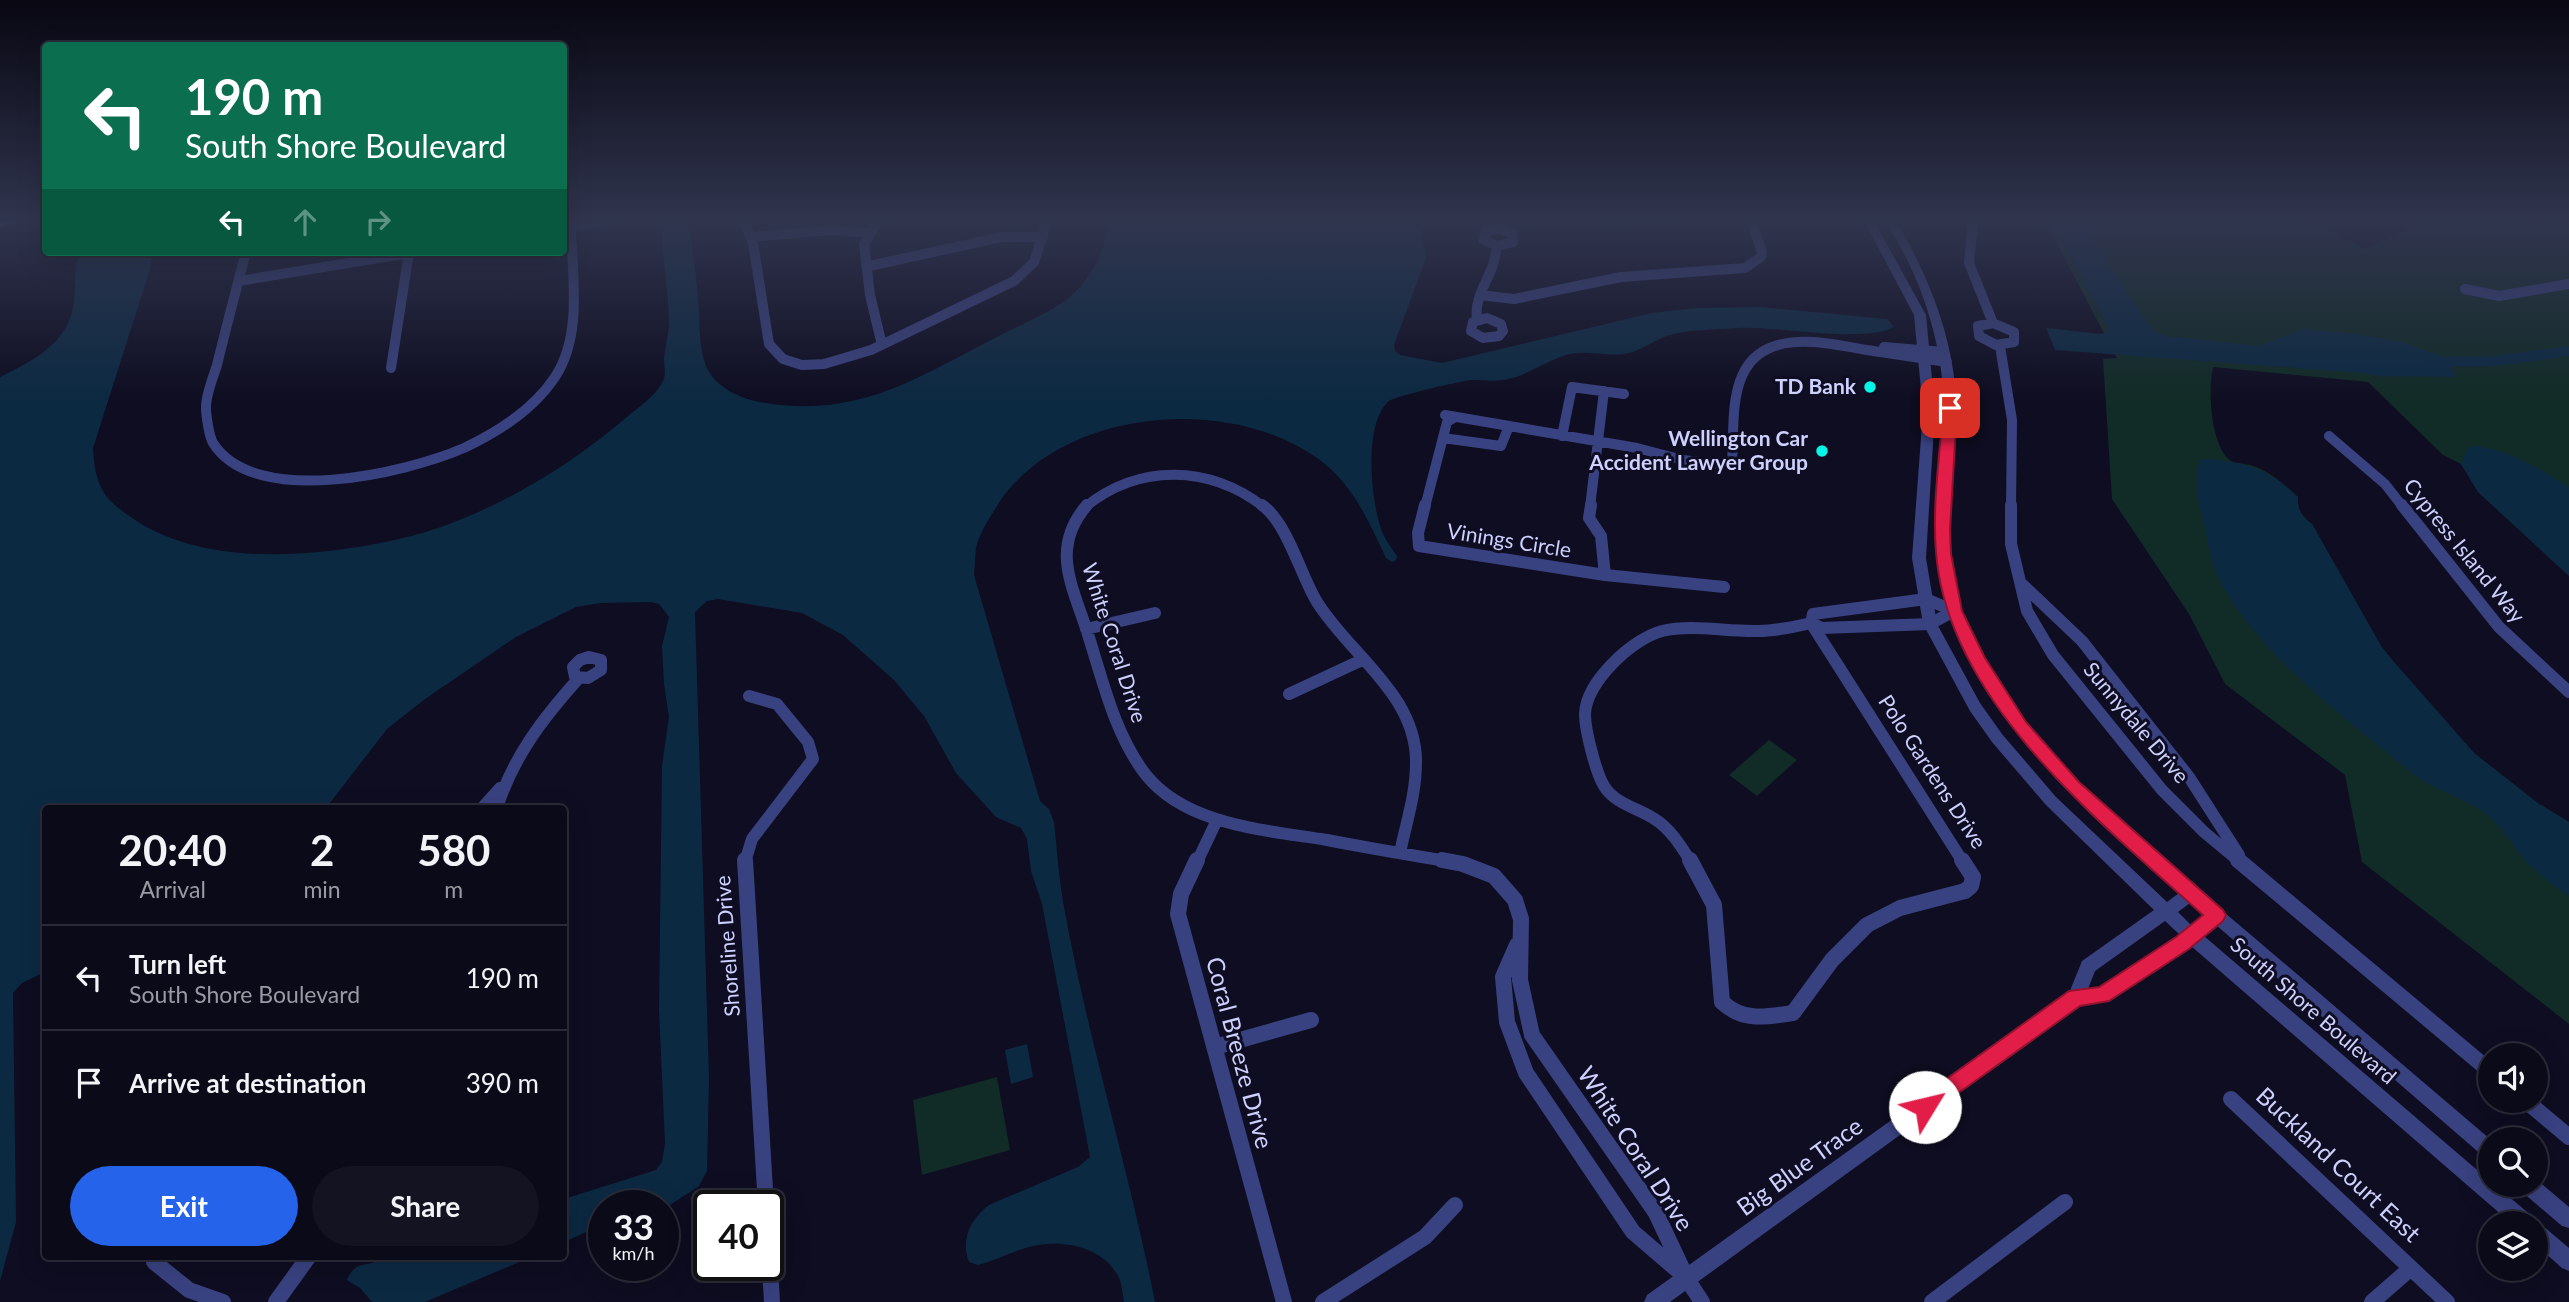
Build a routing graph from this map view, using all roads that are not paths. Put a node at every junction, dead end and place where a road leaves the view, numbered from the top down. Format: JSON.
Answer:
{"nodes":[{"id":1,"x":246,"y":280,"type":"edge"},
{"id":2,"x":406,"y":280,"type":"edge"},
{"id":3,"x":569,"y":280,"type":"edge"},
{"id":4,"x":758,"y":280,"type":"edge"},
{"id":5,"x":869,"y":280,"type":"edge"},
{"id":6,"x":1015,"y":280,"type":"edge"},
{"id":7,"x":1489,"y":280,"type":"edge"},
{"id":8,"x":1604,"y":280,"type":"edge"},
{"id":9,"x":1901,"y":280,"type":"edge"},
{"id":10,"x":1922,"y":280,"type":"edge"},
{"id":11,"x":1976,"y":280,"type":"edge"},
{"id":12,"x":239,"y":281,"type":"joint"},
{"id":13,"x":2569,"y":284,"type":"edge"},
{"id":14,"x":2465,"y":289,"type":"dead end"},
{"id":15,"x":1480,"y":295,"type":"junction"},
{"id":16,"x":1477,"y":320,"type":"dead end"},
{"id":17,"x":1993,"y":323,"type":"junction"},
{"id":18,"x":882,"y":345,"type":"junction"},
{"id":19,"x":2000,"y":346,"type":"junction"},
{"id":20,"x":1924,"y":356,"type":"junction"},
{"id":21,"x":1946,"y":357,"type":"junction"},
{"id":22,"x":391,"y":368,"type":"dead end"},
{"id":23,"x":1604,"y":391,"type":"junction"},
{"id":24,"x":1624,"y":394,"type":"dead end"},
{"id":25,"x":1509,"y":426,"type":"junction"},
{"id":26,"x":1562,"y":436,"type":"junction"},
{"id":27,"x":2329,"y":436,"type":"dead end"},
{"id":28,"x":1443,"y":438,"type":"junction"},
{"id":29,"x":1597,"y":442,"type":"junction"},
{"id":30,"x":1605,"y":575,"type":"junction"},
{"id":31,"x":2023,"y":585,"type":"junction"},
{"id":32,"x":1724,"y":587,"type":"dead end"},
{"id":33,"x":1926,"y":599,"type":"junction"},
{"id":34,"x":1954,"y":611,"type":"junction"},
{"id":35,"x":1155,"y":613,"type":"dead end"},
{"id":36,"x":1811,"y":623,"type":"junction"},
{"id":37,"x":1930,"y":624,"type":"junction"},
{"id":38,"x":1086,"y":629,"type":"junction"},
{"id":39,"x":1362,"y":660,"type":"junction"},
{"id":40,"x":579,"y":678,"type":"dead end"},
{"id":41,"x":2569,"y":692,"type":"edge"},
{"id":42,"x":1289,"y":694,"type":"dead end"},
{"id":43,"x":749,"y":696,"type":"dead end"},
{"id":44,"x":504,"y":784,"type":"junction"},
{"id":45,"x":485,"y":805,"type":"edge"},
{"id":46,"x":498,"y":805,"type":"edge"},
{"id":47,"x":1217,"y":820,"type":"junction"},
{"id":48,"x":1400,"y":853,"type":"junction"},
{"id":49,"x":2246,"y":867,"type":"junction"},
{"id":50,"x":2192,"y":893,"type":"junction"},
{"id":51,"x":2167,"y":913,"type":"junction"},
{"id":52,"x":2217,"y":915,"type":"junction"},
{"id":53,"x":2192,"y":936,"type":"junction"},
{"id":54,"x":1520,"y":938,"type":"junction"},
{"id":55,"x":2076,"y":998,"type":"junction"},
{"id":56,"x":1311,"y":1020,"type":"dead end"},
{"id":57,"x":1215,"y":1047,"type":"junction"},
{"id":58,"x":2478,"y":1061,"type":"edge"},
{"id":59,"x":2231,"y":1099,"type":"dead end"},
{"id":60,"x":2540,"y":1113,"type":"edge"},
{"id":61,"x":2569,"y":1137,"type":"edge"},
{"id":62,"x":2478,"y":1141,"type":"edge"},
{"id":63,"x":765,"y":1190,"type":"edge"},
{"id":64,"x":2543,"y":1197,"type":"edge"},
{"id":65,"x":2065,"y":1202,"type":"dead end"},
{"id":66,"x":1455,"y":1205,"type":"dead end"},
{"id":67,"x":2511,"y":1211,"type":"edge"},
{"id":68,"x":2569,"y":1219,"type":"edge"},
{"id":69,"x":2548,"y":1243,"type":"edge"},
{"id":70,"x":154,"y":1260,"type":"edge"},
{"id":71,"x":306,"y":1260,"type":"edge"},
{"id":72,"x":2569,"y":1261,"type":"edge"},
{"id":73,"x":2411,"y":1268,"type":"junction"},
{"id":74,"x":1687,"y":1279,"type":"junction"},
{"id":75,"x":771,"y":1281,"type":"edge"},
{"id":76,"x":223,"y":1302,"type":"edge"},
{"id":77,"x":276,"y":1302,"type":"edge"},
{"id":78,"x":772,"y":1302,"type":"edge"},
{"id":79,"x":1284,"y":1302,"type":"edge"},
{"id":80,"x":1323,"y":1302,"type":"edge"},
{"id":81,"x":1654,"y":1302,"type":"edge"},
{"id":82,"x":1702,"y":1302,"type":"edge"},
{"id":83,"x":1932,"y":1302,"type":"edge"},
{"id":84,"x":2372,"y":1302,"type":"edge"},
{"id":85,"x":2447,"y":1302,"type":"edge"}],
"edges":[{"from":1,"to":12,"type":"street"},
{"from":2,"to":22,"type":"street"},
{"from":3,"to":12,"type":"street"},
{"from":4,"to":18,"type":"street"},
{"from":5,"to":18,"type":"street"},
{"from":6,"to":18,"type":"street"},
{"from":7,"to":15,"type":"street"},
{"from":8,"to":15,"type":"street"},
{"from":9,"to":20,"type":"street","name":"South Shore Boulevard"},
{"from":10,"to":21,"type":"street","name":"South Shore Boulevard"},
{"from":11,"to":17,"type":"street","name":"Sunnydale Drive"},
{"from":13,"to":14,"type":"street"},
{"from":15,"to":16,"type":"street"},
{"from":17,"to":19,"type":"street","name":"Sunnydale Drive"},
{"from":17,"to":19,"type":"street"},
{"from":19,"to":31,"type":"street","name":"Sunnydale Drive"},
{"from":20,"to":21,"type":"street","name":"Vinings Circle"},
{"from":20,"to":29,"type":"street","name":"Vinings Circle"},
{"from":20,"to":33,"type":"street","name":"South Shore Boulevard"},
{"from":21,"to":34,"type":"street","name":"South Shore Boulevard"},
{"from":23,"to":24,"type":"street"},
{"from":23,"to":26,"type":"street"},
{"from":23,"to":29,"type":"street","name":"Vinings Circle"},
{"from":25,"to":26,"type":"street","name":"Vinings Circle"},
{"from":25,"to":28,"type":"street"},
{"from":25,"to":28,"type":"street","name":"Vinings Circle"},
{"from":26,"to":29,"type":"street","name":"Vinings Circle"},
{"from":27,"to":41,"type":"street","name":"Cypress Island Way"},
{"from":28,"to":30,"type":"street","name":"Vinings Circle"},
{"from":29,"to":30,"type":"street","name":"Vinings Circle"},
{"from":30,"to":32,"type":"street","name":"Vinings Circle"},
{"from":31,"to":49,"type":"street","name":"Sunnydale Drive"},
{"from":31,"to":49,"type":"street","name":"Sunnydale Drive"},
{"from":33,"to":34,"type":"street"},
{"from":33,"to":36,"type":"street","name":"Polo Gardens Drive"},
{"from":33,"to":37,"type":"street","name":"South Shore Boulevard"},
{"from":34,"to":37,"type":"street","name":"Polo Gardens Drive"},
{"from":34,"to":50,"type":"street","name":"South Shore Boulevard"},
{"from":35,"to":38,"type":"street"},
{"from":36,"to":36,"type":"street","name":"Polo Gardens Drive"},
{"from":36,"to":37,"type":"street","name":"Polo Gardens Drive"},
{"from":37,"to":51,"type":"street","name":"South Shore Boulevard"},
{"from":38,"to":39,"type":"street","name":"White Coral Drive"},
{"from":38,"to":47,"type":"street","name":"White Coral Drive"},
{"from":39,"to":42,"type":"street"},
{"from":39,"to":48,"type":"street","name":"White Coral Drive"},
{"from":40,"to":44,"type":"street"},
{"from":43,"to":63,"type":"street","name":"Shoreline Drive"},
{"from":44,"to":45,"type":"street"},
{"from":44,"to":46,"type":"street"},
{"from":47,"to":48,"type":"street","name":"White Coral Drive"},
{"from":47,"to":57,"type":"street","name":"Coral Breeze Drive"},
{"from":48,"to":54,"type":"street","name":"White Coral Drive"},
{"from":49,"to":58,"type":"street","name":"Sunnydale Drive"},
{"from":50,"to":51,"type":"street"},
{"from":50,"to":52,"type":"street","name":"South Shore Boulevard"},
{"from":51,"to":53,"type":"street","name":"South Shore Boulevard"},
{"from":51,"to":55,"type":"street"},
{"from":52,"to":53,"type":"street","name":"Big Blue Trace"},
{"from":52,"to":62,"type":"street","name":"South Shore Boulevard"},
{"from":53,"to":55,"type":"street","name":"Big Blue Trace"},
{"from":53,"to":67,"type":"street","name":"South Shore Boulevard"},
{"from":54,"to":74,"type":"street","name":"White Coral Drive"},
{"from":54,"to":74,"type":"street","name":"White Coral Drive"},
{"from":55,"to":74,"type":"street","name":"Big Blue Trace"},
{"from":56,"to":57,"type":"street"},
{"from":57,"to":79,"type":"street","name":"Coral Breeze Drive"},
{"from":59,"to":73,"type":"street","name":"Buckland Court East"},
{"from":60,"to":61,"type":"street"},
{"from":64,"to":68,"type":"street"},
{"from":65,"to":83,"type":"street"},
{"from":66,"to":80,"type":"street"},
{"from":69,"to":72,"type":"street"},
{"from":70,"to":76,"type":"street"},
{"from":71,"to":77,"type":"street"},
{"from":73,"to":84,"type":"street"},
{"from":73,"to":85,"type":"street","name":"Buckland Court East"},
{"from":74,"to":81,"type":"street","name":"Big Blue Trace"},
{"from":74,"to":82,"type":"street"},
{"from":75,"to":78,"type":"street"}]}
